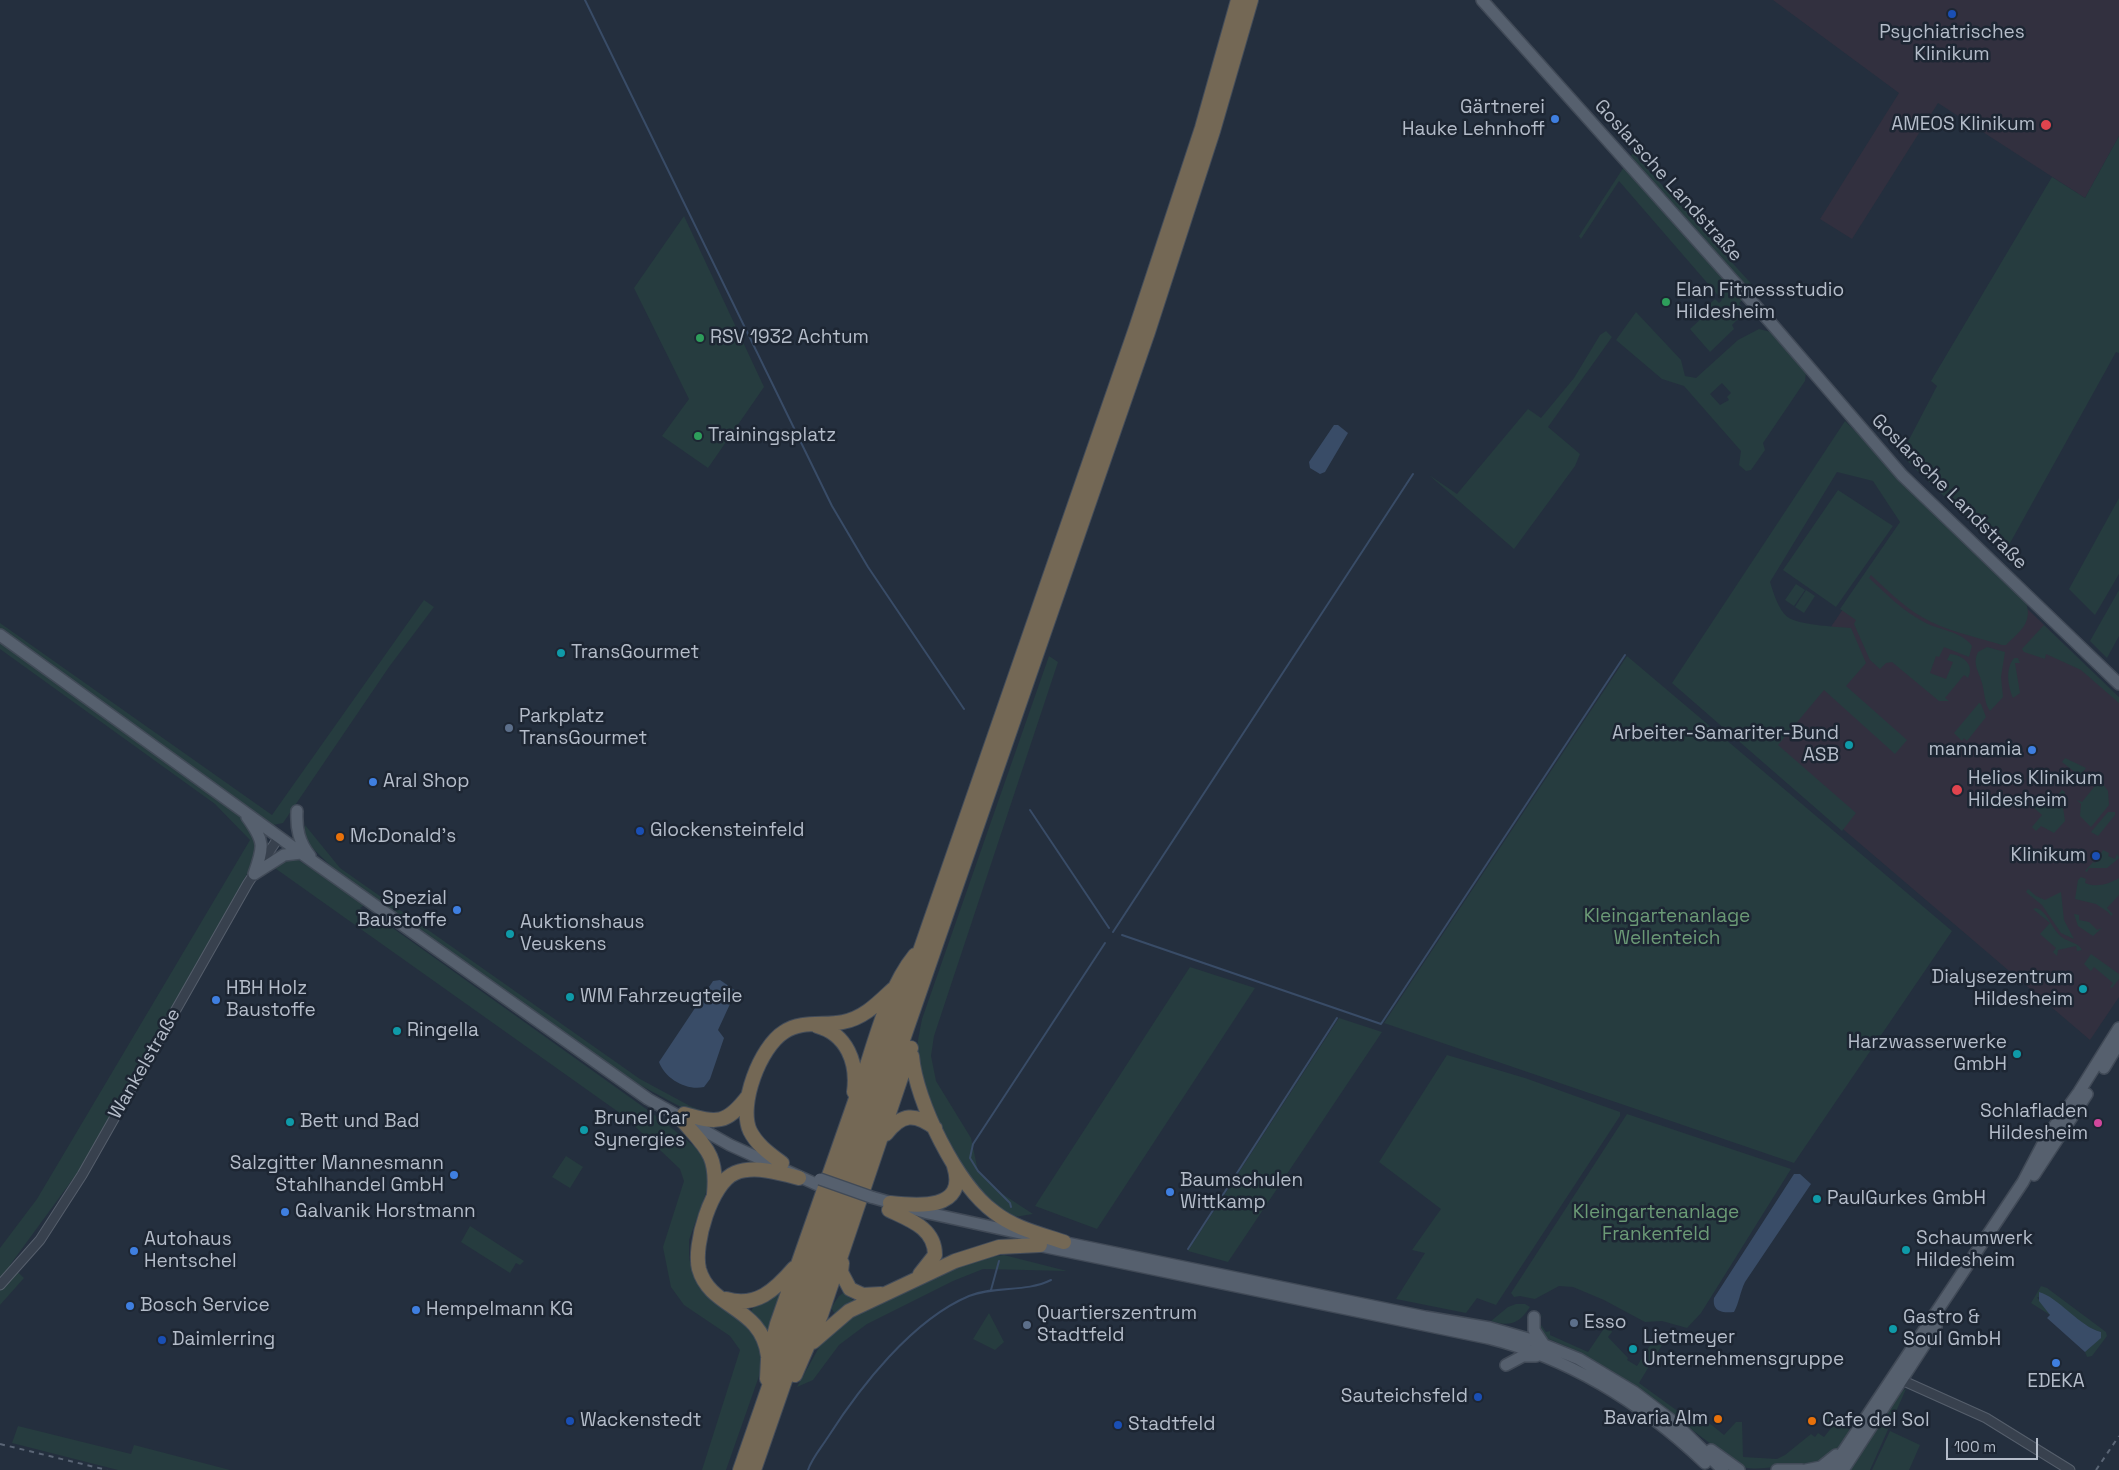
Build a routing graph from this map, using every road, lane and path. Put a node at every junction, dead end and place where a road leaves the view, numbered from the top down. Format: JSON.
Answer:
{"nodes":[{"id":1,"x":1238,"y":0,"type":"edge"},
{"id":2,"x":1251,"y":0,"type":"edge"},
{"id":3,"x":1482,"y":0,"type":"edge"},
{"id":4,"x":0,"y":635,"type":"edge"},
{"id":5,"x":2119,"y":684,"type":"edge"},
{"id":6,"x":242,"y":810,"type":"junction"},
{"id":7,"x":297,"y":811,"type":"dead end"},
{"id":8,"x":279,"y":837,"type":"junction"},
{"id":9,"x":301,"y":852,"type":"junction"},
{"id":10,"x":314,"y":862,"type":"junction"},
{"id":11,"x":254,"y":874,"type":"junction"},
{"id":12,"x":922,"y":947,"type":"junction"},
{"id":13,"x":897,"y":985,"type":"junction"},
{"id":14,"x":915,"y":1004,"type":"junction"},
{"id":15,"x":809,"y":1025,"type":"junction"},
{"id":16,"x":2119,"y":1028,"type":"edge"},
{"id":17,"x":2119,"y":1043,"type":"edge"},
{"id":18,"x":911,"y":1048,"type":"junction"},
{"id":19,"x":748,"y":1096,"type":"junction"},
{"id":20,"x":851,"y":1112,"type":"junction"},
{"id":21,"x":683,"y":1116,"type":"junction"},
{"id":22,"x":936,"y":1129,"type":"junction"},
{"id":23,"x":881,"y":1142,"type":"junction"},
{"id":24,"x":952,"y":1158,"type":"junction"},
{"id":25,"x":782,"y":1163,"type":"junction"},
{"id":26,"x":800,"y":1178,"type":"junction"},
{"id":27,"x":819,"y":1182,"type":"junction"},
{"id":28,"x":714,"y":1197,"type":"junction"},
{"id":29,"x":890,"y":1206,"type":"junction"},
{"id":30,"x":1064,"y":1242,"type":"junction"},
{"id":31,"x":1040,"y":1245,"type":"junction"},
{"id":32,"x":844,"y":1247,"type":"junction"},
{"id":33,"x":799,"y":1262,"type":"junction"},
{"id":34,"x":1150,"y":1268,"type":"junction"},
{"id":35,"x":914,"y":1280,"type":"junction"},
{"id":36,"x":1167,"y":1280,"type":"dead end"},
{"id":37,"x":0,"y":1285,"type":"edge"},
{"id":38,"x":886,"y":1293,"type":"junction"},
{"id":39,"x":721,"y":1298,"type":"junction"},
{"id":40,"x":1534,"y":1317,"type":"dead end"},
{"id":41,"x":1520,"y":1342,"type":"junction"},
{"id":42,"x":808,"y":1348,"type":"junction"},
{"id":43,"x":1543,"y":1350,"type":"junction"},
{"id":44,"x":768,"y":1359,"type":"junction"},
{"id":45,"x":1506,"y":1365,"type":"dead end"},
{"id":46,"x":1897,"y":1378,"type":"junction"},
{"id":47,"x":772,"y":1400,"type":"junction"},
{"id":48,"x":1675,"y":1423,"type":"junction"},
{"id":49,"x":1843,"y":1449,"type":"junction"},
{"id":50,"x":740,"y":1470,"type":"edge"},
{"id":51,"x":754,"y":1470,"type":"edge"},
{"id":52,"x":1713,"y":1470,"type":"edge"},
{"id":53,"x":1722,"y":1470,"type":"edge"},
{"id":54,"x":1739,"y":1470,"type":"edge"},
{"id":55,"x":1778,"y":1470,"type":"edge"},
{"id":56,"x":1804,"y":1470,"type":"edge"},
{"id":57,"x":1831,"y":1470,"type":"edge"},
{"id":58,"x":1843,"y":1470,"type":"edge"},
{"id":59,"x":2070,"y":1470,"type":"edge"}],
"edges":[{"from":1,"to":12,"type":"highway"},
{"from":2,"to":14,"type":"highway"},
{"from":3,"to":5,"type":"main road","name":"Goslarsche Landstraße"},
{"from":4,"to":6,"type":"main road"},
{"from":6,"to":8,"type":"main road"},
{"from":6,"to":11,"type":"main road"},
{"from":7,"to":10,"type":"main road"},
{"from":8,"to":9,"type":"main road"},
{"from":8,"to":11,"type":"street","name":"Wankelstraße"},
{"from":9,"to":10,"type":"main road"},
{"from":9,"to":11,"type":"main road"},
{"from":10,"to":21,"type":"main road"},
{"from":11,"to":37,"type":"street","name":"Wankelstraße"},
{"from":12,"to":13,"type":"highway"},
{"from":12,"to":47,"type":"highway"},
{"from":13,"to":15,"type":"highway"},
{"from":13,"to":20,"type":"highway"},
{"from":14,"to":18,"type":"highway"},
{"from":14,"to":47,"type":"highway"},
{"from":15,"to":19,"type":"highway"},
{"from":15,"to":20,"type":"highway"},
{"from":16,"to":46,"type":"main road"},
{"from":17,"to":46,"type":"main road"},
{"from":18,"to":22,"type":"highway"},
{"from":18,"to":23,"type":"highway"},
{"from":19,"to":21,"type":"highway"},
{"from":19,"to":25,"type":"highway"},
{"from":20,"to":33,"type":"highway"},
{"from":21,"to":25,"type":"main road"},
{"from":21,"to":26,"type":"main road"},
{"from":21,"to":28,"type":"highway"},
{"from":22,"to":23,"type":"highway"},
{"from":22,"to":24,"type":"highway"},
{"from":23,"to":32,"type":"highway"},
{"from":24,"to":29,"type":"highway"},
{"from":24,"to":30,"type":"highway"},
{"from":25,"to":27,"type":"main road"},
{"from":26,"to":27,"type":"main road"},
{"from":26,"to":28,"type":"highway"},
{"from":27,"to":29,"type":"main road","bridge":true},
{"from":28,"to":39,"type":"highway"},
{"from":29,"to":30,"type":"main road"},
{"from":29,"to":31,"type":"main road"},
{"from":29,"to":35,"type":"highway"},
{"from":30,"to":41,"type":"main road"},
{"from":31,"to":34,"type":"main road"},
{"from":31,"to":35,"type":"highway"},
{"from":32,"to":38,"type":"highway"},
{"from":32,"to":42,"type":"highway"},
{"from":33,"to":39,"type":"highway"},
{"from":33,"to":44,"type":"highway"},
{"from":34,"to":36,"type":"main road"},
{"from":34,"to":41,"type":"main road"},
{"from":35,"to":38,"type":"highway"},
{"from":38,"to":42,"type":"highway"},
{"from":39,"to":44,"type":"highway"},
{"from":40,"to":43,"type":"main road"},
{"from":41,"to":43,"type":"main road"},
{"from":42,"to":47,"type":"highway"},
{"from":43,"to":45,"type":"main road"},
{"from":43,"to":48,"type":"main road"},
{"from":43,"to":52,"type":"main road"},
{"from":44,"to":47,"type":"highway"},
{"from":46,"to":49,"type":"main road"},
{"from":46,"to":58,"type":"main road"},
{"from":46,"to":59,"type":"street"},
{"from":47,"to":50,"type":"highway"},
{"from":47,"to":51,"type":"highway"},
{"from":48,"to":53,"type":"main road"},
{"from":48,"to":54,"type":"main road"},
{"from":49,"to":56,"type":"main road"},
{"from":49,"to":57,"type":"main road"},
{"from":55,"to":56,"type":"main road"}]}
